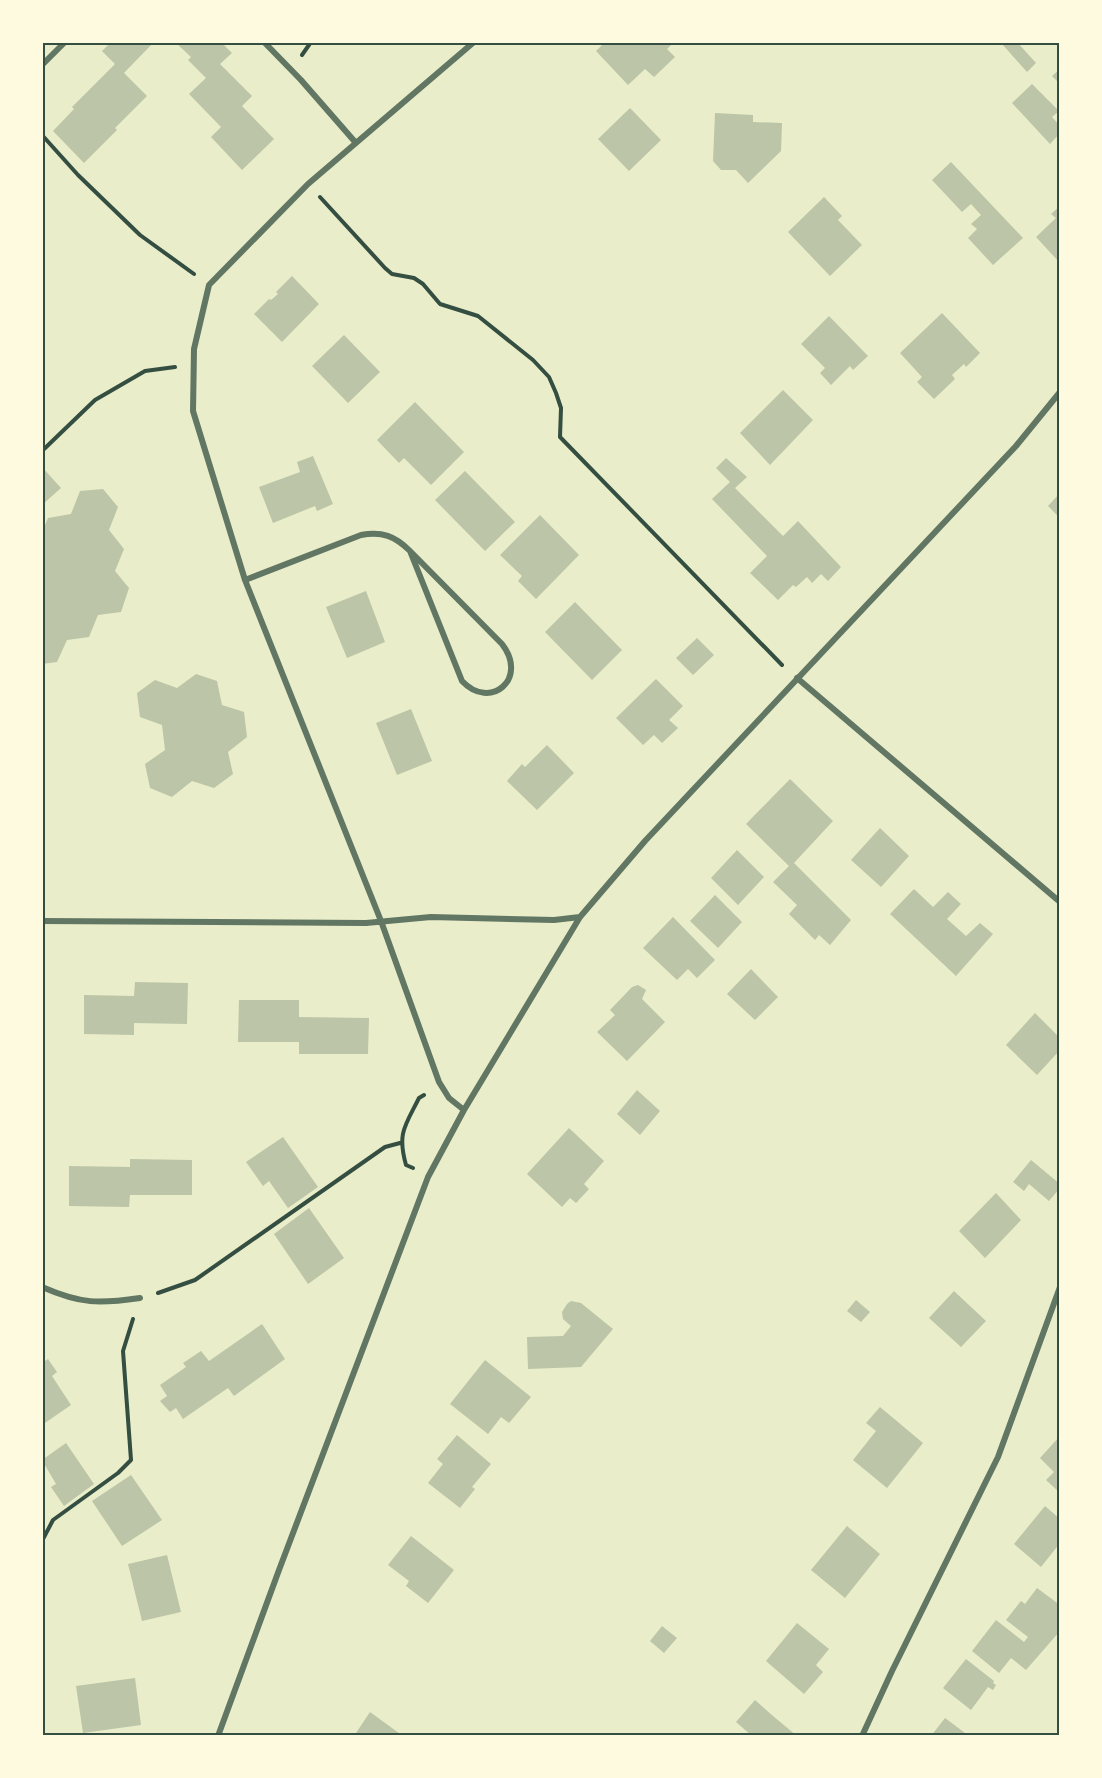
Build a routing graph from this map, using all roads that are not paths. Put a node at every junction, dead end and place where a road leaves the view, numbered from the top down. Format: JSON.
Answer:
{"nodes":[{"id":1,"x":65,"y":42,"type":"edge"},
{"id":2,"x":264,"y":42,"type":"edge"},
{"id":3,"x":474,"y":42,"type":"edge"},
{"id":4,"x":42,"y":65,"type":"edge"},
{"id":5,"x":356,"y":143,"type":"junction"},
{"id":6,"x":1060,"y":392,"type":"edge"},
{"id":7,"x":410,"y":551,"type":"junction"},
{"id":8,"x":245,"y":579,"type":"junction"},
{"id":9,"x":797,"y":678,"type":"junction"},
{"id":10,"x":1060,"y":902,"type":"edge"},
{"id":11,"x":580,"y":917,"type":"junction"},
{"id":12,"x":42,"y":921,"type":"edge"},
{"id":13,"x":381,"y":921,"type":"junction"},
{"id":14,"x":464,"y":1110,"type":"junction"},
{"id":15,"x":42,"y":1287,"type":"edge"},
{"id":16,"x":1060,"y":1287,"type":"edge"},
{"id":17,"x":140,"y":1298,"type":"road end"},
{"id":18,"x":218,"y":1736,"type":"edge"},
{"id":19,"x":862,"y":1736,"type":"edge"}],
"edges":[{"from":1,"to":4,"type":"street"},
{"from":2,"to":5,"type":"street"},
{"from":3,"to":5,"type":"street"},
{"from":5,"to":8,"type":"street"},
{"from":6,"to":9,"type":"street"},
{"from":7,"to":7,"type":"street"},
{"from":7,"to":8,"type":"street"},
{"from":8,"to":13,"type":"street"},
{"from":9,"to":10,"type":"street"},
{"from":9,"to":11,"type":"street"},
{"from":11,"to":13,"type":"street"},
{"from":11,"to":14,"type":"street"},
{"from":12,"to":13,"type":"street"},
{"from":13,"to":14,"type":"street"},
{"from":14,"to":18,"type":"street"},
{"from":15,"to":17,"type":"street"},
{"from":16,"to":19,"type":"street"}]}
